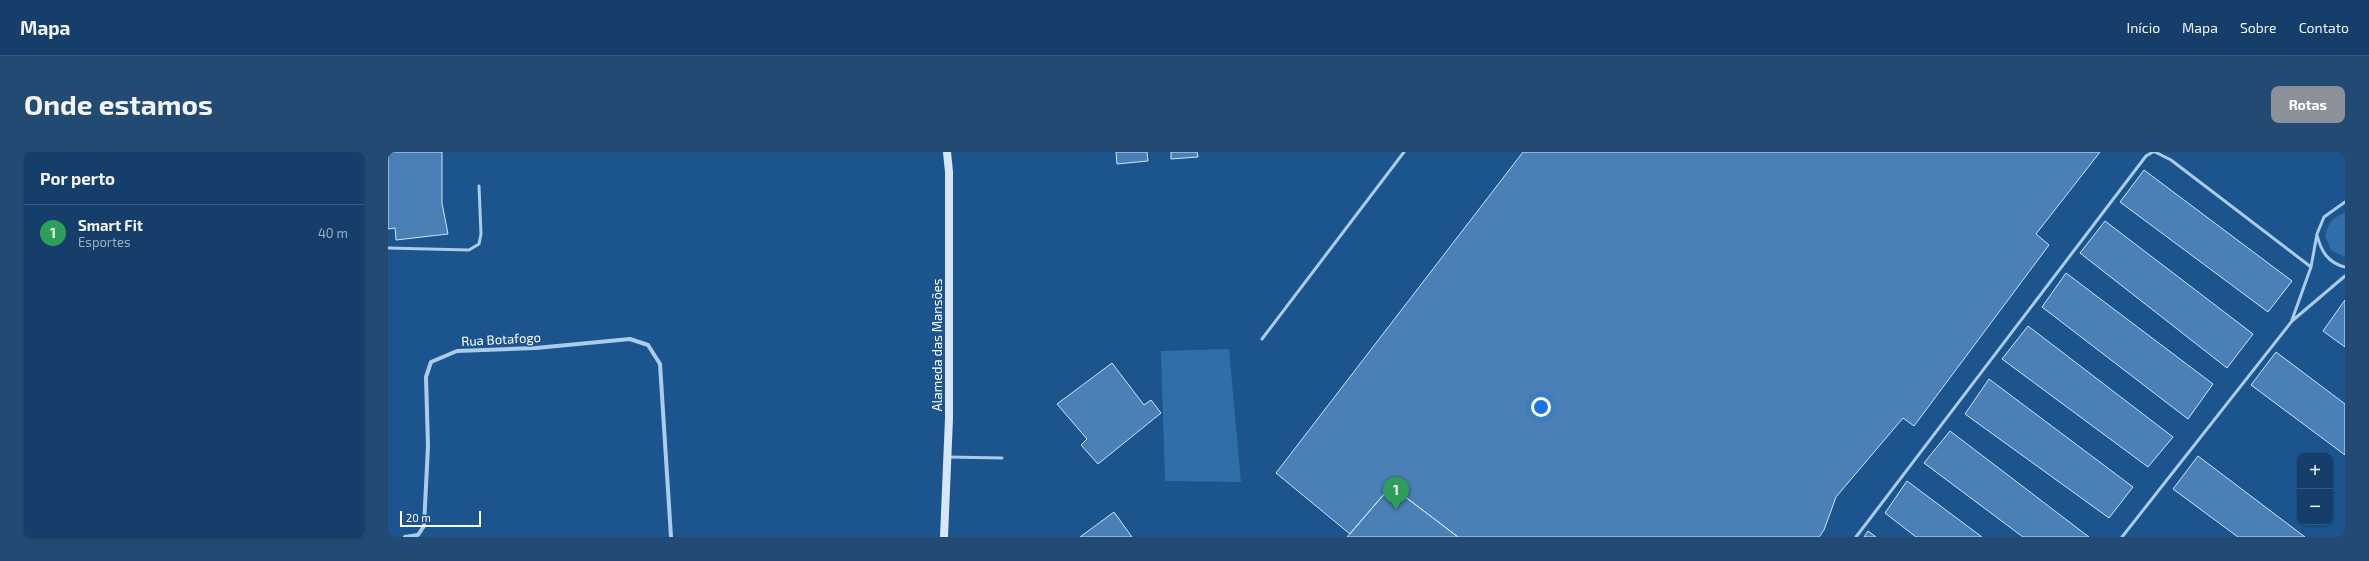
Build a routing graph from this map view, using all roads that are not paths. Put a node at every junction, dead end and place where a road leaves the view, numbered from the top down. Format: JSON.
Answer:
{"nodes":[{"id":1,"x":947,"y":152,"type":"edge"},
{"id":2,"x":1404,"y":152,"type":"edge"},
{"id":3,"x":2154,"y":152,"type":"edge"},
{"id":4,"x":479,"y":186,"type":"dead end"},
{"id":5,"x":2345,"y":202,"type":"edge"},
{"id":6,"x":2317,"y":234,"type":"junction"},
{"id":7,"x":388,"y":248,"type":"edge"},
{"id":8,"x":2312,"y":267,"type":"junction"},
{"id":9,"x":2345,"y":267,"type":"edge"},
{"id":10,"x":2345,"y":276,"type":"edge"},
{"id":11,"x":2292,"y":321,"type":"junction"},
{"id":12,"x":1262,"y":339,"type":"dead end"},
{"id":13,"x":948,"y":457,"type":"junction"},
{"id":14,"x":1002,"y":458,"type":"dead end"},
{"id":15,"x":405,"y":537,"type":"edge"},
{"id":16,"x":671,"y":537,"type":"edge"},
{"id":17,"x":944,"y":537,"type":"edge"},
{"id":18,"x":1856,"y":537,"type":"edge"},
{"id":19,"x":2122,"y":537,"type":"edge"}],
"edges":[{"from":1,"to":13,"type":"street","name":"Alameda das Mansões"},
{"from":2,"to":12,"type":"lane"},
{"from":3,"to":8,"type":"lane"},
{"from":3,"to":18,"type":"lane"},
{"from":4,"to":7,"type":"lane"},
{"from":5,"to":6,"type":"lane"},
{"from":6,"to":8,"type":"lane"},
{"from":6,"to":9,"type":"lane"},
{"from":8,"to":11,"type":"lane"},
{"from":10,"to":11,"type":"lane"},
{"from":11,"to":19,"type":"lane"},
{"from":13,"to":14,"type":"lane"},
{"from":13,"to":17,"type":"street","name":"Alameda das Mansões"},
{"from":15,"to":16,"type":"street","name":"Rua Botafogo"}]}
